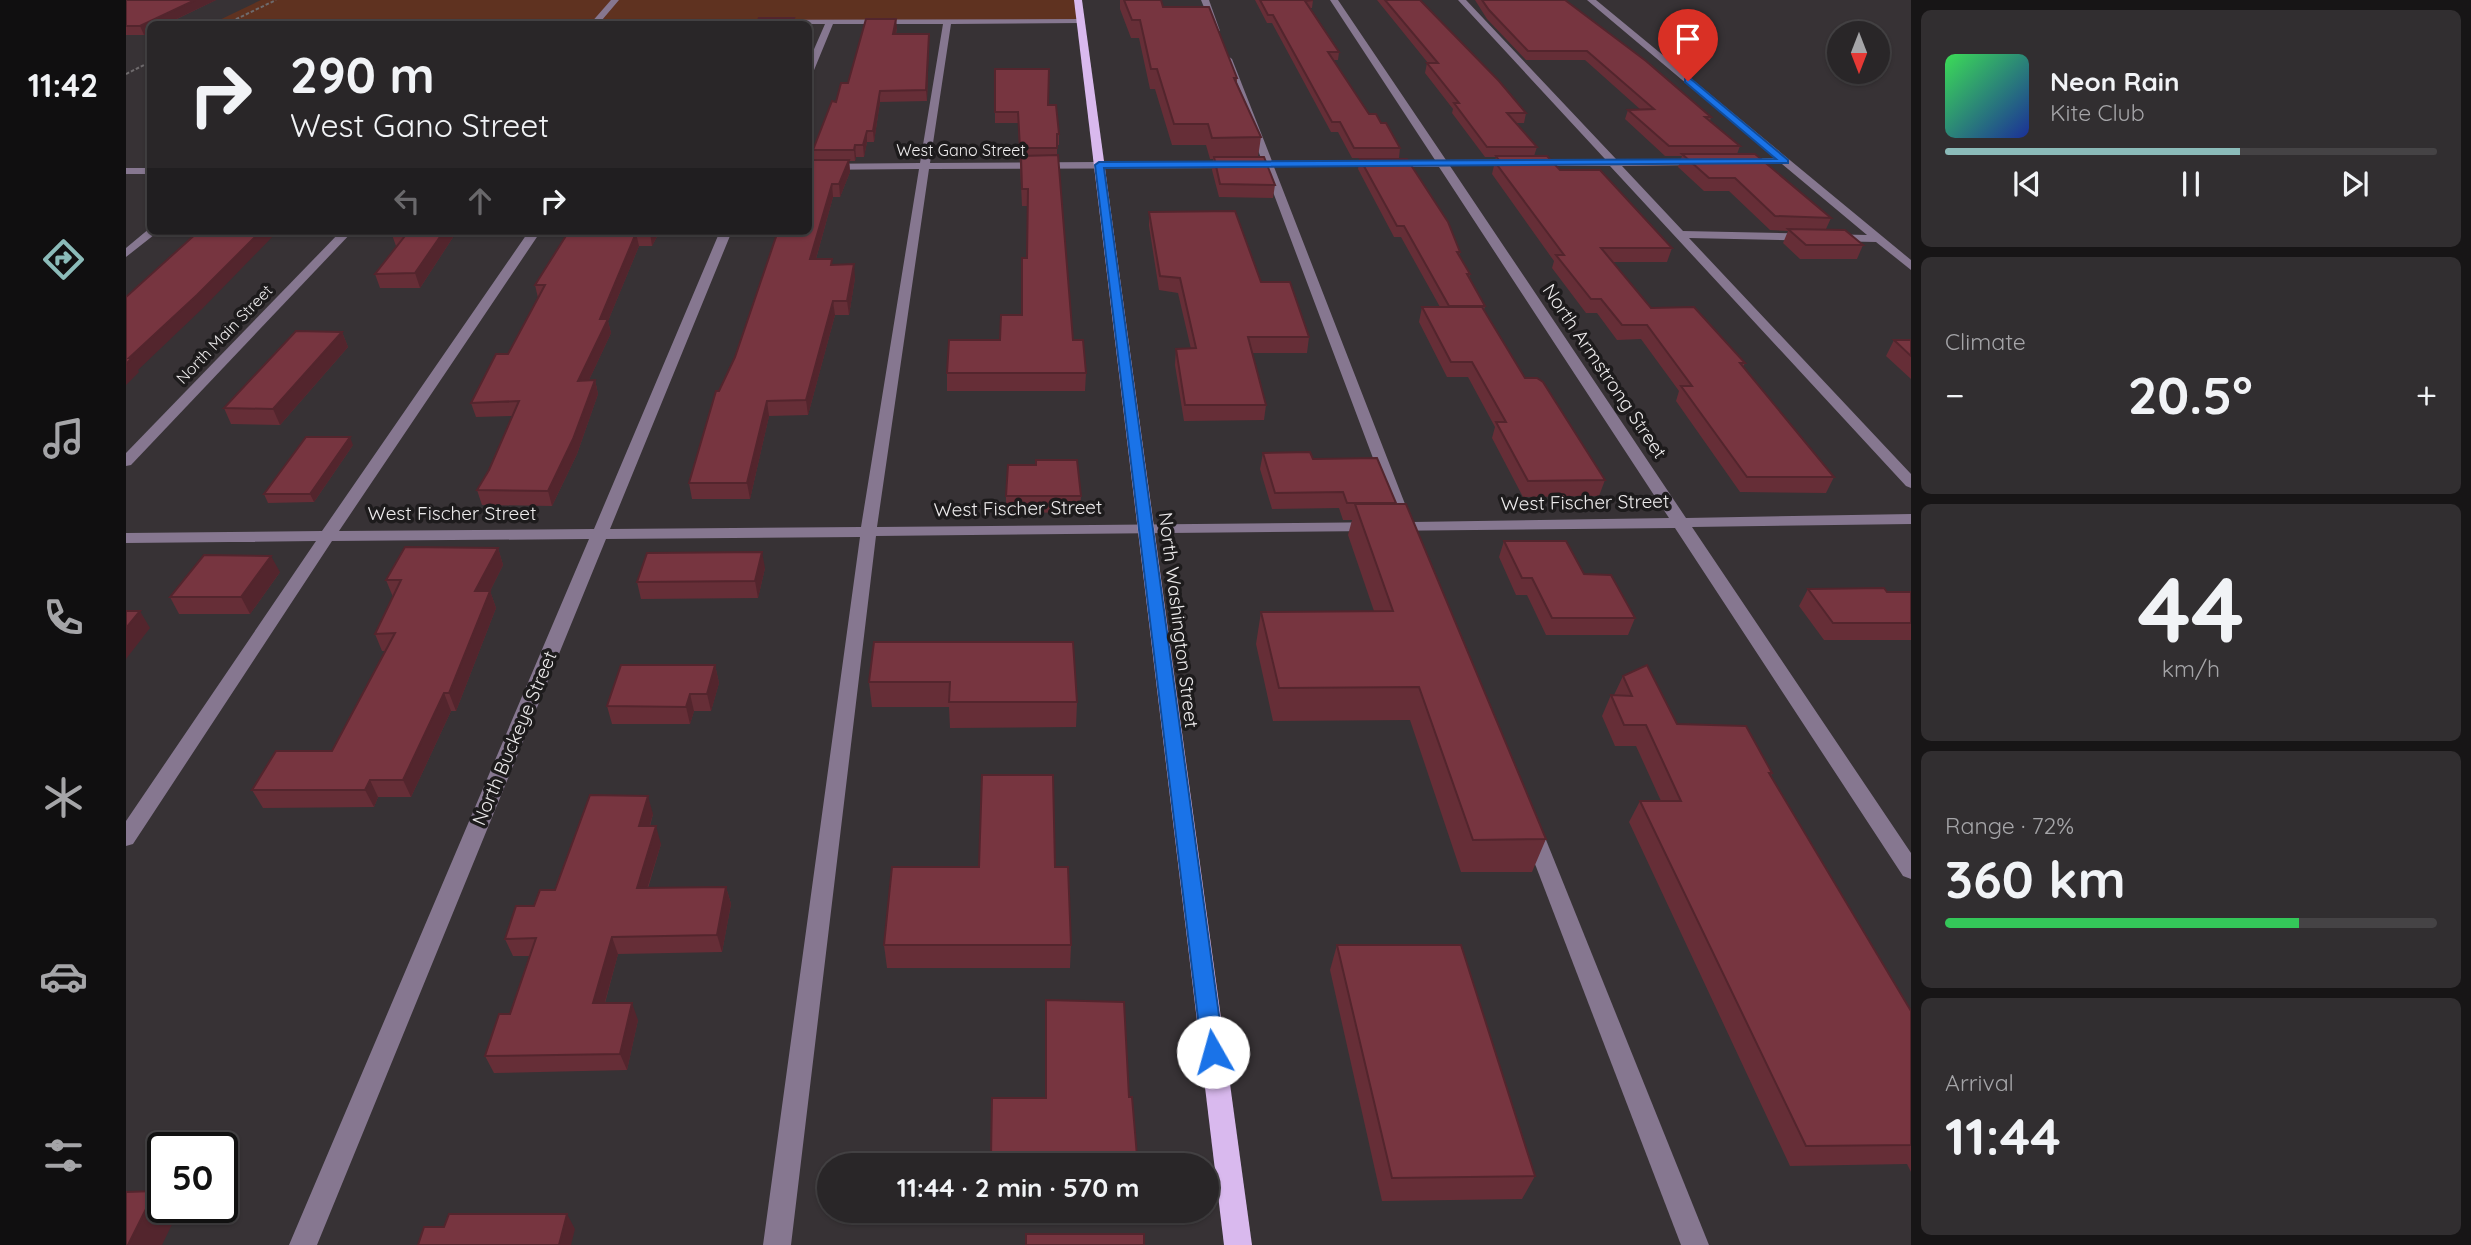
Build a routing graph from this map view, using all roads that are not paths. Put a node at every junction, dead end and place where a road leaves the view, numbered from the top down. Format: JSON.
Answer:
{"nodes":[{"id":1,"x":615,"y":0,"type":"edge"},
{"id":2,"x":1078,"y":0,"type":"edge"},
{"id":3,"x":1205,"y":0,"type":"edge"},
{"id":4,"x":1334,"y":0,"type":"edge"},
{"id":5,"x":1462,"y":0,"type":"edge"},
{"id":6,"x":1591,"y":0,"type":"edge"},
{"id":7,"x":591,"y":9,"type":"dead end"},
{"id":8,"x":607,"y":9,"type":"junction"},
{"id":9,"x":597,"y":21,"type":"edge"},
{"id":10,"x":812,"y":21,"type":"edge"},
{"id":11,"x":830,"y":21,"type":"junction"},
{"id":12,"x":947,"y":21,"type":"junction"},
{"id":13,"x":1081,"y":21,"type":"junction"},
{"id":14,"x":812,"y":65,"type":"edge"},
{"id":15,"x":1613,"y":162,"type":"junction"},
{"id":16,"x":1719,"y":162,"type":"edge"},
{"id":17,"x":1732,"y":162,"type":"edge"},
{"id":18,"x":1785,"y":162,"type":"junction"},
{"id":19,"x":1443,"y":163,"type":"junction"},
{"id":20,"x":1270,"y":164,"type":"junction"},
{"id":21,"x":923,"y":165,"type":"junction"},
{"id":22,"x":1099,"y":165,"type":"junction"},
{"id":23,"x":812,"y":167,"type":"edge"},
{"id":24,"x":126,"y":171,"type":"edge"},
{"id":25,"x":147,"y":171,"type":"edge"},
{"id":26,"x":1680,"y":234,"type":"junction"},
{"id":27,"x":148,"y":235,"type":"edge"},
{"id":28,"x":343,"y":235,"type":"edge"},
{"id":29,"x":532,"y":235,"type":"edge"},
{"id":30,"x":724,"y":235,"type":"edge"},
{"id":31,"x":1879,"y":239,"type":"junction"},
{"id":32,"x":126,"y":254,"type":"edge"},
{"id":33,"x":1911,"y":266,"type":"edge"},
{"id":34,"x":126,"y":462,"type":"edge"},
{"id":35,"x":1911,"y":483,"type":"edge"},
{"id":36,"x":1911,"y":520,"type":"edge"},
{"id":37,"x":1682,"y":521,"type":"junction"},
{"id":38,"x":1146,"y":527,"type":"junction"},
{"id":39,"x":869,"y":530,"type":"junction"},
{"id":40,"x":328,"y":534,"type":"junction"},
{"id":41,"x":598,"y":534,"type":"junction"},
{"id":42,"x":1410,"y":535,"type":"junction"},
{"id":43,"x":126,"y":538,"type":"edge"},
{"id":44,"x":1525,"y":814,"type":"edge"},
{"id":45,"x":126,"y":838,"type":"edge"},
{"id":46,"x":1911,"y":870,"type":"edge"},
{"id":47,"x":303,"y":1245,"type":"edge"},
{"id":48,"x":777,"y":1245,"type":"edge"},
{"id":49,"x":1238,"y":1245,"type":"edge"},
{"id":50,"x":1695,"y":1245,"type":"edge"}],
"edges":[{"from":1,"to":8,"type":"street"},
{"from":2,"to":13,"type":"main road","name":"North Washington Street"},
{"from":3,"to":20,"type":"street"},
{"from":4,"to":19,"type":"street","name":"North Armstrong Street"},
{"from":5,"to":15,"type":"street"},
{"from":6,"to":18,"type":"street"},
{"from":7,"to":8,"type":"street"},
{"from":8,"to":9,"type":"street"},
{"from":10,"to":11,"type":"street"},
{"from":11,"to":12,"type":"street"},
{"from":11,"to":14,"type":"street"},
{"from":12,"to":13,"type":"street"},
{"from":12,"to":21,"type":"street"},
{"from":13,"to":22,"type":"main road","name":"North Washington Street"},
{"from":15,"to":16,"type":"street","name":"West Gano Street"},
{"from":15,"to":19,"type":"street","name":"West Gano Street"},
{"from":15,"to":26,"type":"street"},
{"from":17,"to":18,"type":"street"},
{"from":18,"to":31,"type":"street"},
{"from":19,"to":20,"type":"street","name":"West Gano Street"},
{"from":19,"to":37,"type":"street","name":"North Armstrong Street"},
{"from":20,"to":22,"type":"street","name":"West Gano Street"},
{"from":20,"to":42,"type":"street"},
{"from":21,"to":22,"type":"street","name":"West Gano Street"},
{"from":21,"to":23,"type":"street","name":"West Gano Street"},
{"from":21,"to":39,"type":"street"},
{"from":22,"to":38,"type":"main road","name":"North Washington Street"},
{"from":24,"to":25,"type":"street"},
{"from":26,"to":31,"type":"street"},
{"from":26,"to":35,"type":"street"},
{"from":27,"to":32,"type":"street"},
{"from":28,"to":34,"type":"street","name":"North Main Street"},
{"from":29,"to":40,"type":"street"},
{"from":30,"to":41,"type":"street","name":"North Buckeye Street"},
{"from":31,"to":33,"type":"street"},
{"from":36,"to":37,"type":"street","name":"West Fischer Street"},
{"from":37,"to":42,"type":"street","name":"West Fischer Street"},
{"from":37,"to":46,"type":"street","name":"North Armstrong Street"},
{"from":38,"to":39,"type":"street","name":"West Fischer Street"},
{"from":38,"to":42,"type":"street","name":"West Fischer Street"},
{"from":38,"to":49,"type":"main road","name":"North Washington Street"},
{"from":39,"to":41,"type":"street","name":"West Fischer Street"},
{"from":39,"to":48,"type":"street"},
{"from":40,"to":41,"type":"street","name":"West Fischer Street"},
{"from":40,"to":43,"type":"street","name":"West Fischer Street"},
{"from":40,"to":45,"type":"street"},
{"from":41,"to":47,"type":"street","name":"North Buckeye Street"},
{"from":44,"to":50,"type":"street"}]}
